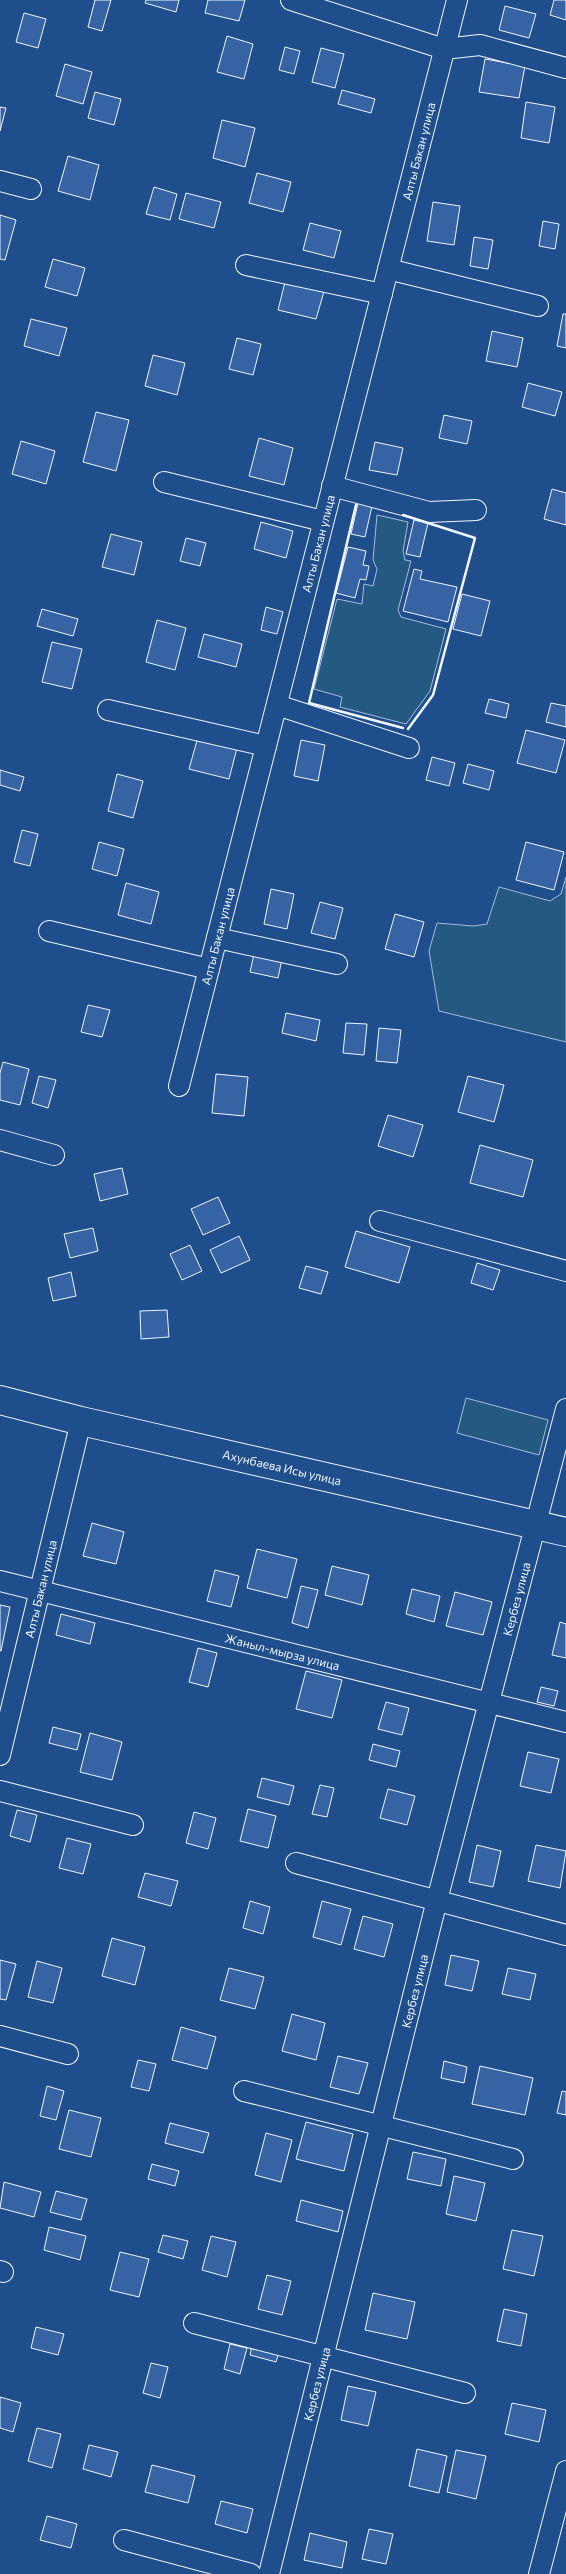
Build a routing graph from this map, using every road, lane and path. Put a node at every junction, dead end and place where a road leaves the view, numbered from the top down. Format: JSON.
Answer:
{"nodes":[{"id":1,"x":291,"y":0,"type":"edge"},
{"id":2,"x":457,"y":0,"type":"edge"},
{"id":3,"x":444,"y":48,"type":"junction"},
{"id":4,"x":566,"y":68,"type":"edge"},
{"id":5,"x":0,"y":181,"type":"edge"},
{"id":6,"x":31,"y":189,"type":"dead end"},
{"id":7,"x":246,"y":265,"type":"dead end"},
{"id":8,"x":388,"y":270,"type":"junction"},
{"id":9,"x":382,"y":294,"type":"junction"},
{"id":10,"x":538,"y":306,"type":"dead end"},
{"id":11,"x":164,"y":482,"type":"dead end"},
{"id":12,"x":332,"y":486,"type":"junction"},
{"id":13,"x":476,"y":510,"type":"dead end"},
{"id":14,"x":323,"y":522,"type":"junction"},
{"id":15,"x":277,"y":705,"type":"junction"},
{"id":16,"x":108,"y":710,"type":"dead end"},
{"id":17,"x":266,"y":746,"type":"junction"},
{"id":18,"x":409,"y":748,"type":"dead end"},
{"id":19,"x":49,"y":931,"type":"dead end"},
{"id":20,"x":217,"y":938,"type":"junction"},
{"id":21,"x":337,"y":964,"type":"dead end"},
{"id":22,"x":209,"y":969,"type":"junction"},
{"id":23,"x":179,"y":1086,"type":"dead end"},
{"id":24,"x":0,"y":1140,"type":"edge"},
{"id":25,"x":54,"y":1155,"type":"dead end"},
{"id":26,"x":380,"y":1220,"type":"dead end"},
{"id":27,"x":566,"y":1271,"type":"edge"},
{"id":28,"x":0,"y":1400,"type":"edge"},
{"id":29,"x":566,"y":1409,"type":"edge"},
{"id":30,"x":82,"y":1421,"type":"junction"},
{"id":31,"x":535,"y":1525,"type":"junction"},
{"id":32,"x":566,"y":1532,"type":"edge"},
{"id":33,"x":0,"y":1581,"type":"edge"},
{"id":34,"x":40,"y":1590,"type":"junction"},
{"id":35,"x":490,"y":1704,"type":"junction"},
{"id":36,"x":566,"y":1722,"type":"edge"},
{"id":37,"x":0,"y":1756,"type":"edge"},
{"id":38,"x":0,"y":1791,"type":"edge"},
{"id":39,"x":133,"y":1825,"type":"dead end"},
{"id":40,"x":296,"y":1863,"type":"dead end"},
{"id":41,"x":437,"y":1900,"type":"junction"},
{"id":42,"x":566,"y":1935,"type":"edge"},
{"id":43,"x":0,"y":2036,"type":"edge"},
{"id":44,"x":68,"y":2054,"type":"dead end"},
{"id":45,"x":244,"y":2091,"type":"dead end"},
{"id":46,"x":380,"y":2125,"type":"junction"},
{"id":47,"x":513,"y":2158,"type":"dead end"},
{"id":48,"x":194,"y":2323,"type":"dead end"},
{"id":49,"x":323,"y":2355,"type":"junction"},
{"id":50,"x":465,"y":2393,"type":"dead end"},
{"id":51,"x":566,"y":2471,"type":"edge"},
{"id":52,"x":124,"y":2540,"type":"dead end"},
{"id":53,"x":251,"y":2574,"type":"edge"},
{"id":54,"x":269,"y":2574,"type":"edge"},
{"id":55,"x":540,"y":2574,"type":"edge"}],
"edges":[{"from":1,"to":3,"type":"street"},
{"from":2,"to":3,"type":"street","name":"Алты Бакан улица"},
{"from":3,"to":4,"type":"street"},
{"from":3,"to":8,"type":"street","name":"Алты Бакан улица"},
{"from":5,"to":6,"type":"street"},
{"from":7,"to":9,"type":"street"},
{"from":8,"to":9,"type":"street","name":"Алты Бакан улица"},
{"from":8,"to":10,"type":"street"},
{"from":9,"to":12,"type":"street","name":"Алты Бакан улица"},
{"from":11,"to":14,"type":"street"},
{"from":12,"to":13,"type":"street"},
{"from":12,"to":14,"type":"street","name":"Алты Бакан улица"},
{"from":14,"to":15,"type":"street","name":"Алты Бакан улица"},
{"from":15,"to":17,"type":"street","name":"Алты Бакан улица"},
{"from":15,"to":18,"type":"street"},
{"from":16,"to":17,"type":"street"},
{"from":17,"to":20,"type":"street","name":"Алты Бакан улица"},
{"from":19,"to":22,"type":"street"},
{"from":20,"to":21,"type":"street"},
{"from":20,"to":22,"type":"street","name":"Алты Бакан улица"},
{"from":22,"to":23,"type":"street","name":"Алты Бакан улица"},
{"from":24,"to":25,"type":"street"},
{"from":26,"to":27,"type":"street"},
{"from":28,"to":30,"type":"main road","name":"Ахунбаева Исы улица"},
{"from":29,"to":31,"type":"street","name":"Кербез улица"},
{"from":30,"to":31,"type":"main road","name":"Ахунбаева Исы улица"},
{"from":30,"to":34,"type":"street","name":"Алты Бакан улица"},
{"from":31,"to":32,"type":"main road","name":"Ахунбаева Исы улица"},
{"from":31,"to":35,"type":"street","name":"Кербез улица"},
{"from":33,"to":34,"type":"street","name":"Жаныл-мырза улица"},
{"from":34,"to":35,"type":"street","name":"Жаныл-мырза улица"},
{"from":34,"to":37,"type":"street","name":"Алты Бакан улица"},
{"from":35,"to":36,"type":"street","name":"Жаныл-мырза улица"},
{"from":35,"to":41,"type":"street","name":"Кербез улица"},
{"from":38,"to":39,"type":"street"},
{"from":40,"to":41,"type":"street"},
{"from":41,"to":42,"type":"street"},
{"from":41,"to":46,"type":"street","name":"Кербез улица"},
{"from":43,"to":44,"type":"street"},
{"from":45,"to":46,"type":"street"},
{"from":46,"to":47,"type":"street"},
{"from":46,"to":49,"type":"street","name":"Кербез улица"},
{"from":48,"to":49,"type":"street"},
{"from":49,"to":50,"type":"street"},
{"from":49,"to":54,"type":"street","name":"Кербез улица"},
{"from":51,"to":55,"type":"street"},
{"from":52,"to":53,"type":"street"}]}
